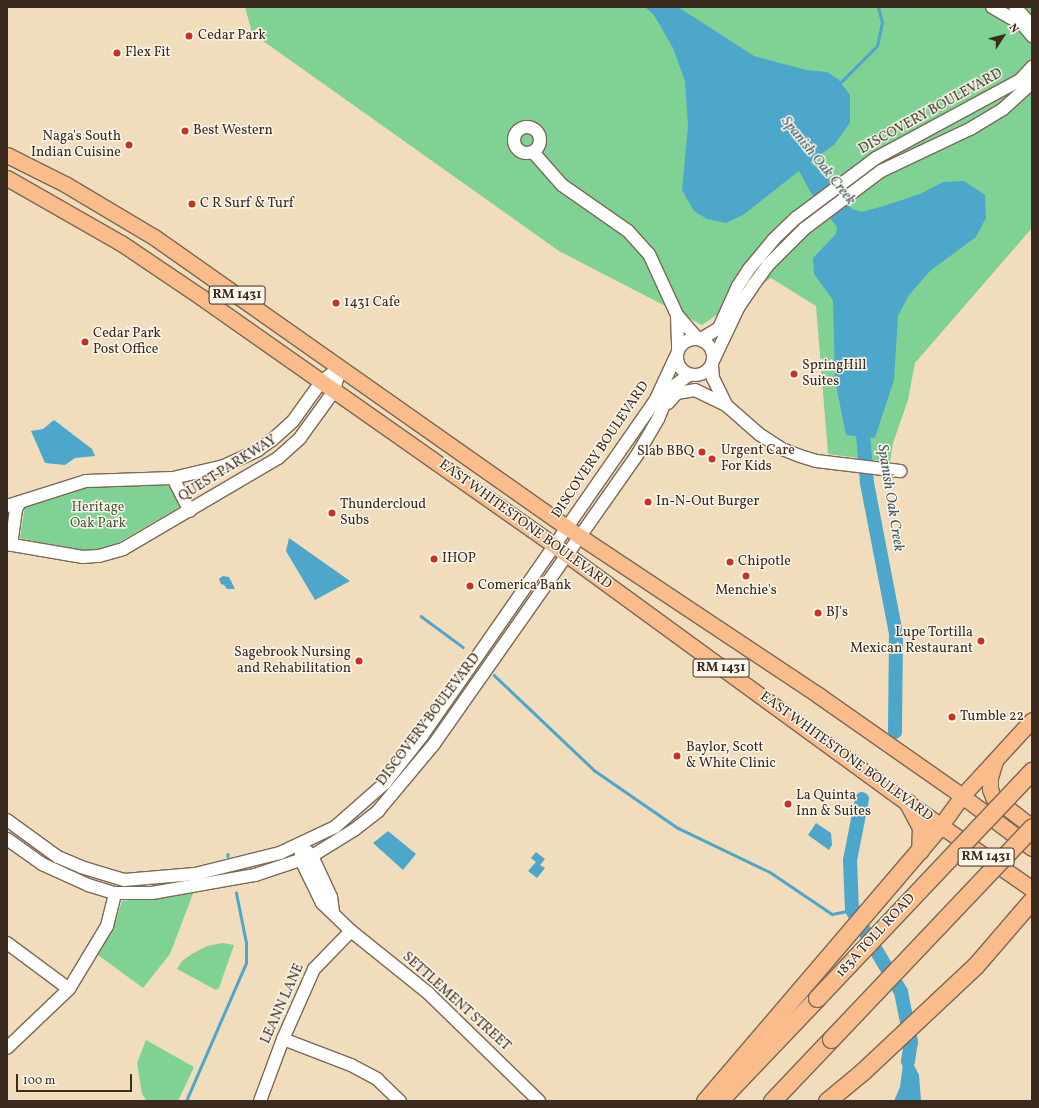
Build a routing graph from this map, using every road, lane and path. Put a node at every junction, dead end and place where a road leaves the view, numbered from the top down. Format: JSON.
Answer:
{"nodes":[{"id":1,"x":992,"y":7,"type":"edge"},
{"id":2,"x":1015,"y":7,"type":"edge"},
{"id":3,"x":1032,"y":25,"type":"edge"},
{"id":4,"x":1032,"y":36,"type":"edge"},
{"id":5,"x":1032,"y":67,"type":"edge"},
{"id":6,"x":1032,"y":83,"type":"edge"},
{"id":7,"x":533,"y":152,"type":"dead end"},
{"id":8,"x":7,"y":154,"type":"edge"},
{"id":9,"x":7,"y":178,"type":"edge"},
{"id":10,"x":677,"y":315,"type":"junction"},
{"id":11,"x":699,"y":339,"type":"junction"},
{"id":12,"x":677,"y":352,"type":"junction"},
{"id":13,"x":712,"y":363,"type":"junction"},
{"id":14,"x":340,"y":367,"type":"junction"},
{"id":15,"x":692,"y":375,"type":"junction"},
{"id":16,"x":321,"y":382,"type":"junction"},
{"id":17,"x":334,"y":391,"type":"junction"},
{"id":18,"x":706,"y":394,"type":"junction"},
{"id":19,"x":726,"y":405,"type":"junction"},
{"id":20,"x":658,"y":419,"type":"junction"},
{"id":21,"x":258,"y":450,"type":"junction"},
{"id":22,"x":268,"y":465,"type":"junction"},
{"id":23,"x":900,"y":471,"type":"dead end"},
{"id":24,"x":173,"y":478,"type":"junction"},
{"id":25,"x":20,"y":502,"type":"junction"},
{"id":26,"x":7,"y":506,"type":"edge"},
{"id":27,"x":190,"y":511,"type":"junction"},
{"id":28,"x":566,"y":527,"type":"junction"},
{"id":29,"x":579,"y":536,"type":"junction"},
{"id":30,"x":9,"y":544,"type":"edge"},
{"id":31,"x":554,"y":545,"type":"junction"},
{"id":32,"x":566,"y":554,"type":"junction"},
{"id":33,"x":1032,"y":720,"type":"edge"},
{"id":34,"x":995,"y":760,"type":"junction"},
{"id":35,"x":1032,"y":771,"type":"edge"},
{"id":36,"x":962,"y":796,"type":"junction"},
{"id":37,"x":908,"y":803,"type":"junction"},
{"id":38,"x":7,"y":820,"type":"edge"},
{"id":39,"x":941,"y":825,"type":"junction"},
{"id":40,"x":1032,"y":827,"type":"edge"},
{"id":41,"x":1032,"y":833,"type":"edge"},
{"id":42,"x":7,"y":839,"type":"edge"},
{"id":43,"x":301,"y":845,"type":"junction"},
{"id":44,"x":1032,"y":848,"type":"edge"},
{"id":45,"x":920,"y":850,"type":"junction"},
{"id":46,"x":1008,"y":853,"type":"junction"},
{"id":47,"x":306,"y":858,"type":"junction"},
{"id":48,"x":1032,"y":890,"type":"edge"},
{"id":49,"x":116,"y":892,"type":"junction"},
{"id":50,"x":1032,"y":900,"type":"edge"},
{"id":51,"x":351,"y":931,"type":"junction"},
{"id":52,"x":7,"y":943,"type":"edge"},
{"id":53,"x":69,"y":989,"type":"junction"},
{"id":54,"x":283,"y":1039,"type":"junction"},
{"id":55,"x":7,"y":1048,"type":"edge"},
{"id":56,"x":260,"y":1101,"type":"edge"},
{"id":57,"x":400,"y":1101,"type":"edge"},
{"id":58,"x":539,"y":1101,"type":"edge"},
{"id":59,"x":705,"y":1101,"type":"edge"},
{"id":60,"x":719,"y":1101,"type":"edge"},
{"id":61,"x":772,"y":1101,"type":"edge"},
{"id":62,"x":827,"y":1101,"type":"edge"}],
"edges":[{"from":1,"to":4,"type":"street"},
{"from":2,"to":3,"type":"street"},
{"from":5,"to":11,"type":"street","name":"DISCOVERY BOULEVARD"},
{"from":6,"to":13,"type":"street","name":"DISCOVERY BOULEVARD"},
{"from":7,"to":10,"type":"street"},
{"from":8,"to":14,"type":"main road","name":"EAST WHITESTONE BOULEVARD","number":"RM 1431"},
{"from":9,"to":16,"type":"main road","name":"EAST WHITESTONE BOULEVARD","number":"RM 1431"},
{"from":10,"to":11,"type":"street"},
{"from":10,"to":12,"type":"street"},
{"from":11,"to":12,"type":"street"},
{"from":11,"to":13,"type":"street"},
{"from":12,"to":15,"type":"street"},
{"from":12,"to":28,"type":"street","name":"DISCOVERY BOULEVARD"},
{"from":13,"to":15,"type":"street"},
{"from":13,"to":19,"type":"street"},
{"from":14,"to":16,"type":"street","name":"QUEST PARKWAY"},
{"from":14,"to":17,"type":"street","name":"QUEST PARKWAY"},
{"from":14,"to":28,"type":"main road","name":"EAST WHITESTONE BOULEVARD","number":"RM 1431"},
{"from":15,"to":18,"type":"street"},
{"from":15,"to":20,"type":"street","name":"DISCOVERY BOULEVARD"},
{"from":16,"to":17,"type":"main road","name":"EAST WHITESTONE BOULEVARD","number":"RM 1431"},
{"from":16,"to":21,"type":"street","name":"QUEST PARKWAY"},
{"from":17,"to":22,"type":"street","name":"QUEST PARKWAY"},
{"from":17,"to":31,"type":"main road","name":"EAST WHITESTONE BOULEVARD","number":"RM 1431"},
{"from":18,"to":19,"type":"street"},
{"from":18,"to":20,"type":"street"},
{"from":19,"to":23,"type":"street"},
{"from":20,"to":29,"type":"street","name":"DISCOVERY BOULEVARD"},
{"from":21,"to":22,"type":"street"},
{"from":21,"to":24,"type":"street","name":"QUEST PARKWAY"},
{"from":22,"to":27,"type":"street","name":"QUEST PARKWAY"},
{"from":24,"to":25,"type":"street","name":"QUEST PARKWAY"},
{"from":24,"to":27,"type":"street"},
{"from":25,"to":26,"type":"street","name":"QUEST PARKWAY"},
{"from":25,"to":30,"type":"street"},
{"from":27,"to":30,"type":"street","name":"QUEST PARKWAY"},
{"from":28,"to":29,"type":"main road","name":"EAST WHITESTONE BOULEVARD","number":"RM 1431"},
{"from":28,"to":31,"type":"street","name":"DISCOVERY BOULEVARD"},
{"from":29,"to":32,"type":"street","name":"DISCOVERY BOULEVARD"},
{"from":29,"to":36,"type":"main road","name":"EAST WHITESTONE BOULEVARD","number":"RM 1431"},
{"from":31,"to":32,"type":"main road","name":"EAST WHITESTONE BOULEVARD","number":"RM 1431"},
{"from":31,"to":43,"type":"street","name":"DISCOVERY BOULEVARD"},
{"from":32,"to":37,"type":"main road","name":"EAST WHITESTONE BOULEVARD","number":"RM 1431"},
{"from":32,"to":47,"type":"street","name":"DISCOVERY BOULEVARD"},
{"from":33,"to":34,"type":"main road"},
{"from":34,"to":36,"type":"main road"},
{"from":34,"to":40,"type":"main road"},
{"from":35,"to":60,"type":"highway","name":"183A TOLL ROAD","bridge":true},
{"from":36,"to":39,"type":"main road"},
{"from":36,"to":44,"type":"main road","name":"EAST WHITESTONE BOULEVARD","number":"RM 1431"},
{"from":37,"to":39,"type":"main road","name":"EAST WHITESTONE BOULEVARD","number":"RM 1431"},
{"from":37,"to":45,"type":"highway"},
{"from":38,"to":43,"type":"street","name":"DISCOVERY BOULEVARD"},
{"from":39,"to":45,"type":"highway"},
{"from":39,"to":48,"type":"main road","name":"EAST WHITESTONE BOULEVARD","number":"RM 1431"},
{"from":40,"to":46,"type":"highway","bridge":true},
{"from":41,"to":46,"type":"highway","bridge":true},
{"from":42,"to":49,"type":"street","name":"DISCOVERY BOULEVARD"},
{"from":43,"to":47,"type":"street","name":"SETTLEMENT STREET"},
{"from":45,"to":59,"type":"highway"},
{"from":46,"to":61,"type":"highway","bridge":true},
{"from":47,"to":49,"type":"street","name":"DISCOVERY BOULEVARD"},
{"from":47,"to":51,"type":"street","name":"SETTLEMENT STREET"},
{"from":49,"to":53,"type":"street"},
{"from":50,"to":62,"type":"highway"},
{"from":51,"to":54,"type":"street","name":"LEANN LANE"},
{"from":51,"to":58,"type":"street","name":"SETTLEMENT STREET"},
{"from":52,"to":53,"type":"street"},
{"from":53,"to":55,"type":"street"},
{"from":54,"to":56,"type":"street","name":"LEANN LANE"},
{"from":54,"to":57,"type":"street"}]}
